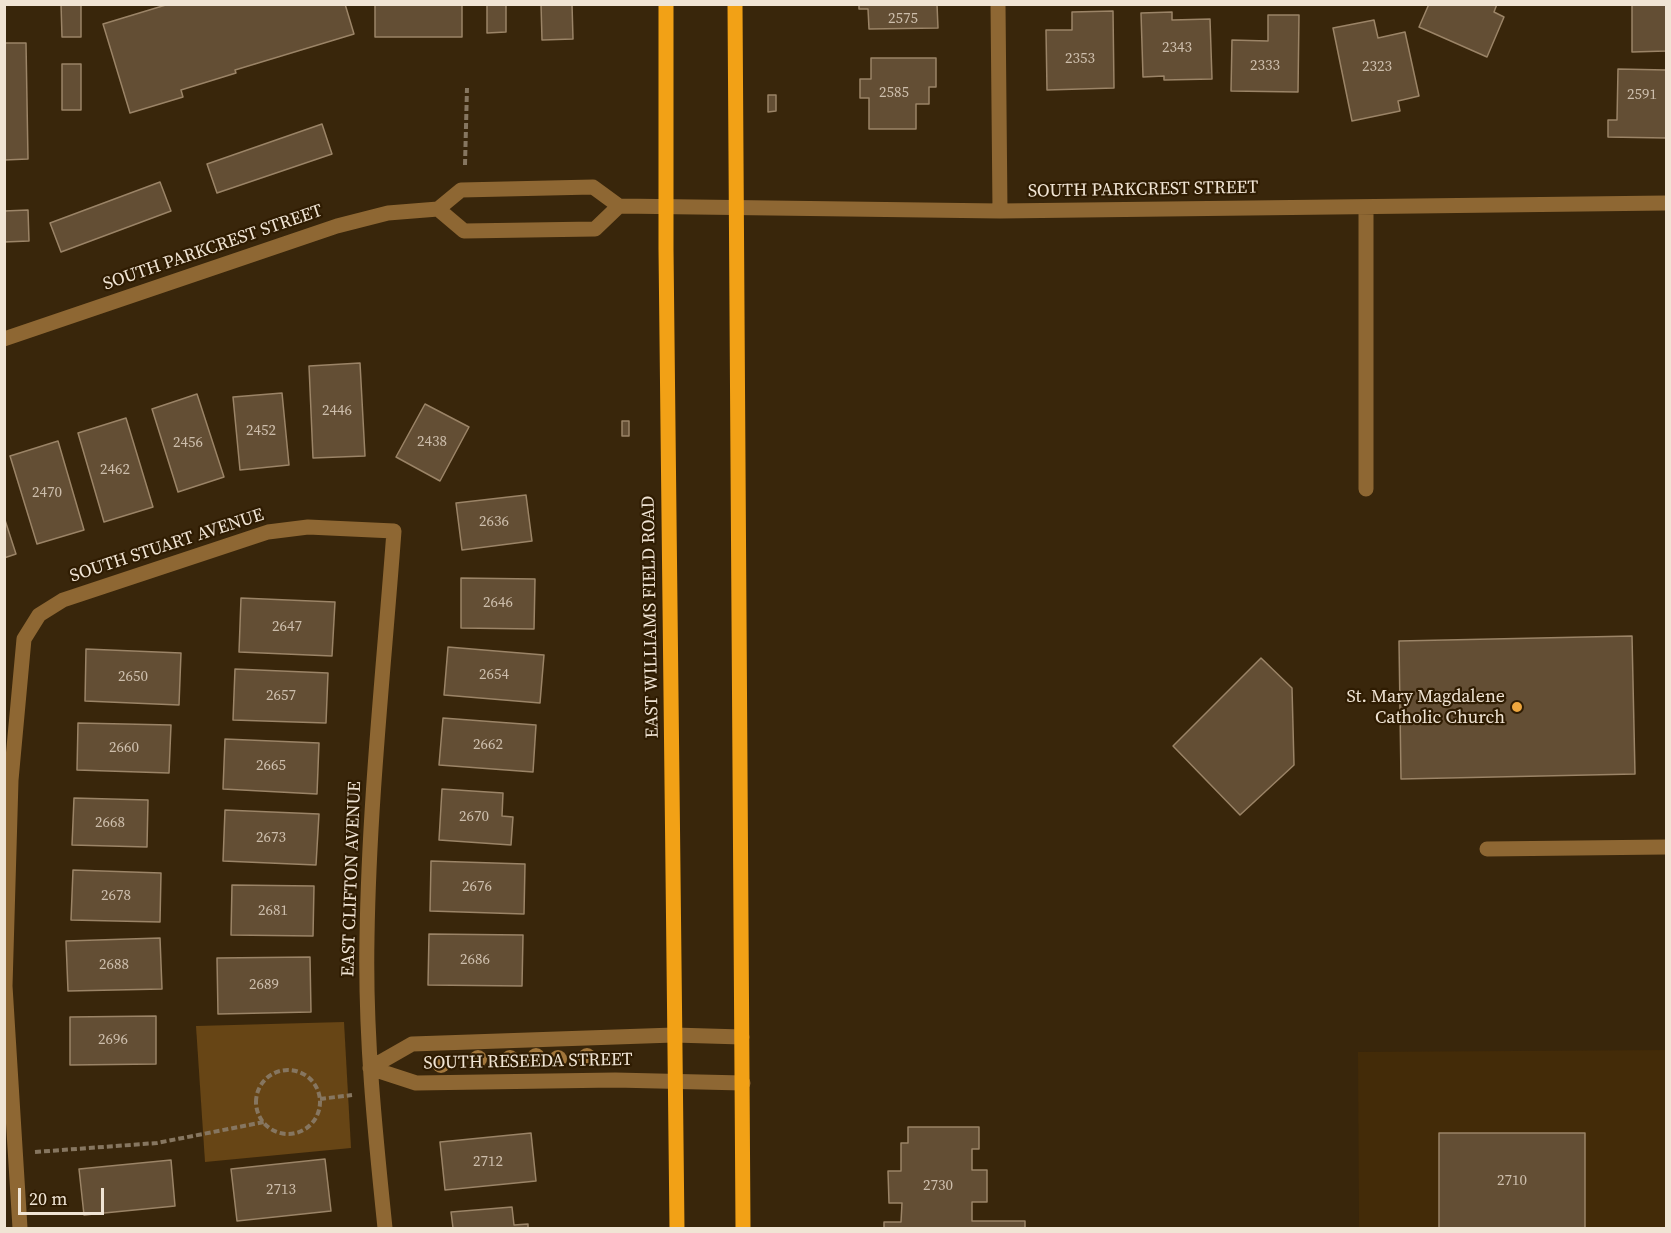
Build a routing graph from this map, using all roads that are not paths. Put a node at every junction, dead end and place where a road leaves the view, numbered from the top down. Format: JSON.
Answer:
{"nodes":[{"id":1,"x":666,"y":4,"type":"edge"},
{"id":2,"x":735,"y":4,"type":"edge"},
{"id":3,"x":998,"y":4,"type":"edge"},
{"id":4,"x":1666,"y":203,"type":"edge"},
{"id":5,"x":619,"y":206,"type":"junction"},
{"id":6,"x":667,"y":206,"type":"junction"},
{"id":7,"x":737,"y":206,"type":"junction"},
{"id":8,"x":1366,"y":207,"type":"junction"},
{"id":9,"x":438,"y":209,"type":"junction"},
{"id":10,"x":1000,"y":211,"type":"junction"},
{"id":11,"x":4,"y":339,"type":"edge"},
{"id":12,"x":1366,"y":489,"type":"dead end"},
{"id":13,"x":394,"y":531,"type":"joint"},
{"id":14,"x":1666,"y":847,"type":"edge"},
{"id":15,"x":1487,"y":849,"type":"dead end"},
{"id":16,"x":674,"y":1035,"type":"junction"},
{"id":17,"x":742,"y":1037,"type":"junction"},
{"id":18,"x":370,"y":1068,"type":"junction"},
{"id":19,"x":675,"y":1081,"type":"junction"},
{"id":20,"x":743,"y":1083,"type":"junction"},
{"id":21,"x":20,"y":1228,"type":"edge"},
{"id":22,"x":385,"y":1228,"type":"edge"},
{"id":23,"x":677,"y":1228,"type":"edge"},
{"id":24,"x":743,"y":1228,"type":"edge"}],
"edges":[{"from":1,"to":6,"type":"main road","name":"EAST WILLIAMS FIELD ROAD"},
{"from":2,"to":7,"type":"main road"},
{"from":3,"to":10,"type":"street"},
{"from":4,"to":8,"type":"street","name":"SOUTH PARKCREST STREET"},
{"from":5,"to":6,"type":"street","name":"SOUTH PARKCREST STREET"},
{"from":5,"to":9,"type":"street"},
{"from":5,"to":9,"type":"street"},
{"from":6,"to":7,"type":"street","name":"SOUTH PARKCREST STREET"},
{"from":6,"to":16,"type":"main road","name":"EAST WILLIAMS FIELD ROAD"},
{"from":7,"to":10,"type":"street","name":"SOUTH PARKCREST STREET"},
{"from":7,"to":17,"type":"main road"},
{"from":8,"to":10,"type":"street","name":"SOUTH PARKCREST STREET"},
{"from":8,"to":12,"type":"street"},
{"from":9,"to":11,"type":"street","name":"SOUTH PARKCREST STREET"},
{"from":13,"to":18,"type":"street","name":"EAST CLIFTON AVENUE"},
{"from":13,"to":21,"type":"street","name":"SOUTH STUART AVENUE"},
{"from":14,"to":15,"type":"street"},
{"from":16,"to":17,"type":"street","name":"SOUTH RESEEDA STREET"},
{"from":16,"to":18,"type":"street","name":"SOUTH RESEEDA STREET"},
{"from":16,"to":19,"type":"main road","name":"EAST WILLIAMS FIELD ROAD"},
{"from":17,"to":20,"type":"main road"},
{"from":18,"to":19,"type":"street","name":"SOUTH RESEEDA STREET"},
{"from":18,"to":22,"type":"street","name":"EAST CLIFTON AVENUE"},
{"from":19,"to":20,"type":"street","name":"SOUTH RESEEDA STREET"},
{"from":19,"to":23,"type":"main road","name":"EAST WILLIAMS FIELD ROAD"},
{"from":20,"to":24,"type":"main road"}]}
